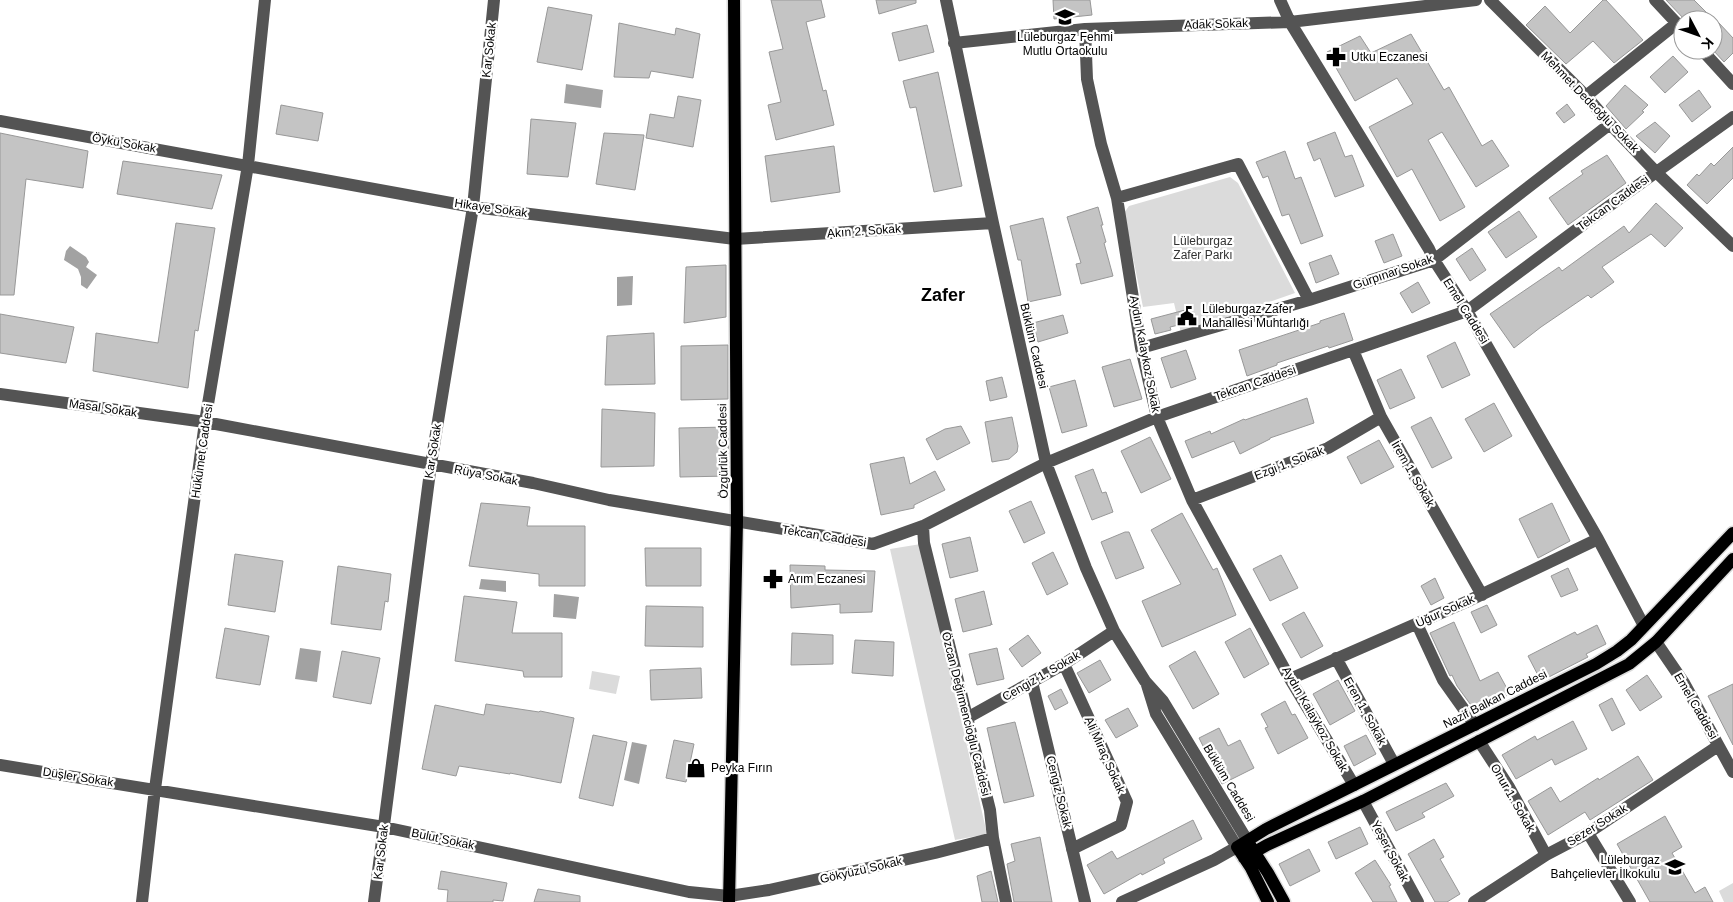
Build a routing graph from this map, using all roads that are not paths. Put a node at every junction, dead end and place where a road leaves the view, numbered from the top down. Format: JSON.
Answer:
{"nodes":[{"id":1,"x":265,"y":0,"type":"edge"},
{"id":2,"x":494,"y":0,"type":"edge"},
{"id":3,"x":734,"y":0,"type":"edge"},
{"id":4,"x":946,"y":0,"type":"edge"},
{"id":5,"x":1280,"y":0,"type":"edge"},
{"id":6,"x":1476,"y":0,"type":"edge"},
{"id":7,"x":1490,"y":0,"type":"edge"},
{"id":8,"x":1655,"y":0,"type":"edge"},
{"id":9,"x":1673,"y":19,"type":"edge"},
{"id":10,"x":1290,"y":22,"type":"junction"},
{"id":11,"x":1085,"y":29,"type":"junction"},
{"id":12,"x":1673,"y":32,"type":"edge"},
{"id":13,"x":954,"y":43,"type":"junction"},
{"id":14,"x":1711,"y":60,"type":"edge"},
{"id":15,"x":1733,"y":84,"type":"edge"},
{"id":16,"x":1586,"y":96,"type":"junction"},
{"id":17,"x":1733,"y":117,"type":"edge"},
{"id":18,"x":0,"y":121,"type":"edge"},
{"id":19,"x":1610,"y":124,"type":"junction"},
{"id":20,"x":248,"y":165,"type":"junction"},
{"id":21,"x":1656,"y":172,"type":"junction"},
{"id":22,"x":1118,"y":198,"type":"junction"},
{"id":23,"x":473,"y":207,"type":"junction"},
{"id":24,"x":993,"y":223,"type":"junction"},
{"id":25,"x":735,"y":239,"type":"junction"},
{"id":26,"x":1733,"y":246,"type":"edge"},
{"id":27,"x":1434,"y":260,"type":"junction"},
{"id":28,"x":1309,"y":300,"type":"junction"},
{"id":29,"x":1467,"y":311,"type":"junction"},
{"id":30,"x":1141,"y":348,"type":"junction"},
{"id":31,"x":1353,"y":350,"type":"junction"},
{"id":32,"x":0,"y":394,"type":"edge"},
{"id":33,"x":1157,"y":417,"type":"junction"},
{"id":34,"x":1381,"y":417,"type":"junction"},
{"id":35,"x":205,"y":422,"type":"junction"},
{"id":36,"x":1046,"y":463,"type":"junction"},
{"id":37,"x":431,"y":464,"type":"junction"},
{"id":38,"x":1192,"y":500,"type":"junction"},
{"id":39,"x":737,"y":521,"type":"junction"},
{"id":40,"x":923,"y":526,"type":"junction"},
{"id":41,"x":1733,"y":533,"type":"edge"},
{"id":42,"x":1598,"y":540,"type":"junction"},
{"id":43,"x":1733,"y":559,"type":"edge"},
{"id":44,"x":1482,"y":595,"type":"junction"},
{"id":45,"x":1417,"y":624,"type":"junction"},
{"id":46,"x":1644,"y":626,"type":"junction"},
{"id":47,"x":1114,"y":631,"type":"junction"},
{"id":48,"x":1656,"y":642,"type":"junction"},
{"id":49,"x":1336,"y":658,"type":"junction"},
{"id":50,"x":1064,"y":664,"type":"junction"},
{"id":51,"x":1290,"y":679,"type":"junction"},
{"id":52,"x":1032,"y":682,"type":"junction"},
{"id":53,"x":967,"y":718,"type":"junction"},
{"id":54,"x":1475,"y":725,"type":"junction"},
{"id":55,"x":1479,"y":741,"type":"junction"},
{"id":56,"x":1718,"y":746,"type":"junction"},
{"id":57,"x":1394,"y":764,"type":"junction"},
{"id":58,"x":0,"y":765,"type":"edge"},
{"id":59,"x":1733,"y":772,"type":"edge"},
{"id":60,"x":1354,"y":785,"type":"junction"},
{"id":61,"x":155,"y":789,"type":"junction"},
{"id":62,"x":1363,"y":801,"type":"junction"},
{"id":63,"x":384,"y":827,"type":"junction"},
{"id":64,"x":1588,"y":833,"type":"junction"},
{"id":65,"x":993,"y":838,"type":"junction"},
{"id":66,"x":1072,"y":849,"type":"junction"},
{"id":67,"x":1245,"y":849,"type":"junction"},
{"id":68,"x":1546,"y":855,"type":"junction"},
{"id":69,"x":729,"y":899,"type":"edge"},
{"id":70,"x":142,"y":902,"type":"edge"},
{"id":71,"x":374,"y":902,"type":"edge"},
{"id":72,"x":1006,"y":902,"type":"edge"},
{"id":73,"x":1085,"y":902,"type":"edge"},
{"id":74,"x":1122,"y":902,"type":"edge"},
{"id":75,"x":1268,"y":902,"type":"edge"},
{"id":76,"x":1284,"y":902,"type":"edge"},
{"id":77,"x":1418,"y":902,"type":"edge"},
{"id":78,"x":1474,"y":902,"type":"edge"},
{"id":79,"x":1630,"y":902,"type":"edge"}],
"edges":[{"from":1,"to":20,"type":"street","name":"Hükümet Caddesi"},
{"from":2,"to":23,"type":"street","name":"Kar Sokak"},
{"from":3,"to":25,"type":"main road","name":"Özgürlük Caddesi"},
{"from":4,"to":13,"type":"street","name":"Büklüm Caddesi"},
{"from":5,"to":10,"type":"street","name":"Emel Caddesi"},
{"from":6,"to":10,"type":"street","name":"Adak Sokak"},
{"from":7,"to":16,"type":"street","name":"Mehmet Dedeoğlu Sokak"},
{"from":8,"to":9,"type":"street"},
{"from":10,"to":11,"type":"street","name":"Adak Sokak"},
{"from":10,"to":27,"type":"street","name":"Emel Caddesi"},
{"from":11,"to":13,"type":"street","name":"Adak Sokak"},
{"from":11,"to":22,"type":"street","name":"Aydın Kalaykoz Sokak"},
{"from":12,"to":16,"type":"street"},
{"from":13,"to":24,"type":"street","name":"Büklüm Caddesi"},
{"from":14,"to":15,"type":"street"},
{"from":16,"to":19,"type":"street","name":"Mehmet Dedeoğlu Sokak"},
{"from":17,"to":21,"type":"street","name":"Tekcan Caddesi"},
{"from":18,"to":20,"type":"street","name":"Öykü Sokak"},
{"from":19,"to":21,"type":"street","name":"Mehmet Dedeoğlu Sokak"},
{"from":19,"to":27,"type":"street","name":"Gürpınar Sokak"},
{"from":20,"to":23,"type":"street","name":"Hikaye Sokak"},
{"from":20,"to":35,"type":"street","name":"Hükümet Caddesi"},
{"from":21,"to":26,"type":"street","name":"Mehmet Dedeoğlu Sokak"},
{"from":21,"to":29,"type":"street","name":"Tekcan Caddesi"},
{"from":22,"to":28,"type":"street"},
{"from":22,"to":30,"type":"street","name":"Aydın Kalaykoz Sokak"},
{"from":23,"to":25,"type":"street","name":"Hikaye Sokak"},
{"from":23,"to":37,"type":"street","name":"Kar Sokak"},
{"from":24,"to":25,"type":"street","name":"Akın 2. Sokak"},
{"from":24,"to":36,"type":"street","name":"Büklüm Caddesi"},
{"from":25,"to":39,"type":"main road","name":"Özgürlük Caddesi"},
{"from":27,"to":28,"type":"street","name":"Gürpınar Sokak"},
{"from":27,"to":29,"type":"street","name":"Emel Caddesi"},
{"from":28,"to":30,"type":"street","name":"Gürpınar Sokak"},
{"from":29,"to":31,"type":"street","name":"Tekcan Caddesi"},
{"from":29,"to":42,"type":"street","name":"Emel Caddesi"},
{"from":30,"to":33,"type":"street","name":"Aydın Kalaykoz Sokak"},
{"from":31,"to":33,"type":"street","name":"Tekcan Caddesi"},
{"from":31,"to":34,"type":"street","name":"İrem 1. Sokak"},
{"from":32,"to":35,"type":"street","name":"Masal Sokak"},
{"from":33,"to":36,"type":"street","name":"Tekcan Caddesi"},
{"from":33,"to":38,"type":"street","name":"Aydın Kalaykoz Sokak"},
{"from":34,"to":38,"type":"street","name":"Ezgi 1. Sokak"},
{"from":34,"to":44,"type":"street","name":"İrem 1. Sokak"},
{"from":35,"to":37,"type":"street","name":"Rüya Sokak"},
{"from":35,"to":61,"type":"street","name":"Hükümet Caddesi"},
{"from":36,"to":40,"type":"street","name":"Tekcan Caddesi"},
{"from":36,"to":47,"type":"street","name":"Büklüm Caddesi"},
{"from":37,"to":39,"type":"street","name":"Rüya Sokak"},
{"from":37,"to":63,"type":"street","name":"Kar Sokak"},
{"from":38,"to":51,"type":"street","name":"Aydın Kalaykoz Sokak"},
{"from":39,"to":40,"type":"street","name":"Tekcan Caddesi"},
{"from":39,"to":69,"type":"main road","name":"Özgürlük Caddesi"},
{"from":40,"to":53,"type":"street","name":"Özcan Değirmencioğlu Caddesi"},
{"from":41,"to":46,"type":"main road","name":"Nazif Balkan Caddesi"},
{"from":42,"to":44,"type":"street","name":"Uğur Sokak"},
{"from":42,"to":46,"type":"street","name":"Emel Caddesi"},
{"from":43,"to":48,"type":"main road"},
{"from":44,"to":45,"type":"street","name":"Uğur Sokak"},
{"from":45,"to":49,"type":"street","name":"Uğur Sokak"},
{"from":45,"to":54,"type":"street"},
{"from":46,"to":48,"type":"main road"},
{"from":46,"to":54,"type":"main road","name":"Nazif Balkan Caddesi"},
{"from":47,"to":50,"type":"street","name":"Cengiz 1. Sokak"},
{"from":47,"to":67,"type":"street","name":"Büklüm Caddesi"},
{"from":48,"to":55,"type":"main road"},
{"from":48,"to":56,"type":"street","name":"Emel Caddesi"},
{"from":49,"to":51,"type":"street","name":"Uğur Sokak"},
{"from":49,"to":57,"type":"street","name":"Eren 1. Sokak"},
{"from":50,"to":52,"type":"street","name":"Cengiz 1. Sokak"},
{"from":50,"to":66,"type":"street","name":"Ali Miraç Sokak"},
{"from":51,"to":60,"type":"street","name":"Aydın Kalaykoz Sokak"},
{"from":52,"to":53,"type":"street","name":"Cengiz 1. Sokak"},
{"from":52,"to":66,"type":"street","name":"Cengiz Sokak"},
{"from":53,"to":65,"type":"street","name":"Özcan Değirmencioğlu Caddesi"},
{"from":54,"to":57,"type":"main road","name":"Nazif Balkan Caddesi"},
{"from":55,"to":62,"type":"main road"},
{"from":55,"to":68,"type":"street","name":"Onur 1. Sokak"},
{"from":56,"to":59,"type":"street","name":"Emel Caddesi"},
{"from":56,"to":64,"type":"street","name":"Sezer Sokak"},
{"from":57,"to":60,"type":"main road","name":"Nazif Balkan Caddesi"},
{"from":58,"to":61,"type":"street","name":"Düşler Sokak"},
{"from":60,"to":67,"type":"main road","name":"Nazif Balkan Caddesi"},
{"from":61,"to":63,"type":"street","name":"Bulut Sokak"},
{"from":61,"to":70,"type":"street","name":"Hükümet Caddesi"},
{"from":62,"to":67,"type":"main road"},
{"from":62,"to":77,"type":"street","name":"Yeşer Sokak"},
{"from":63,"to":69,"type":"street","name":"Bulut Sokak"},
{"from":63,"to":71,"type":"street","name":"Kar Sokak"},
{"from":64,"to":68,"type":"street","name":"Sezer Sokak"},
{"from":64,"to":79,"type":"street"},
{"from":65,"to":69,"type":"street","name":"Gökyüzü Sokak"},
{"from":65,"to":72,"type":"street","name":"Özcan Değirmencioğlu Caddesi"},
{"from":66,"to":73,"type":"street","name":"Cengiz Sokak"},
{"from":67,"to":74,"type":"street"},
{"from":67,"to":75,"type":"main road","name":"Büklüm Caddesi"},
{"from":67,"to":76,"type":"main road","name":"Büklüm Caddesi"},
{"from":68,"to":78,"type":"street","name":"Sezer Sokak"}]}
